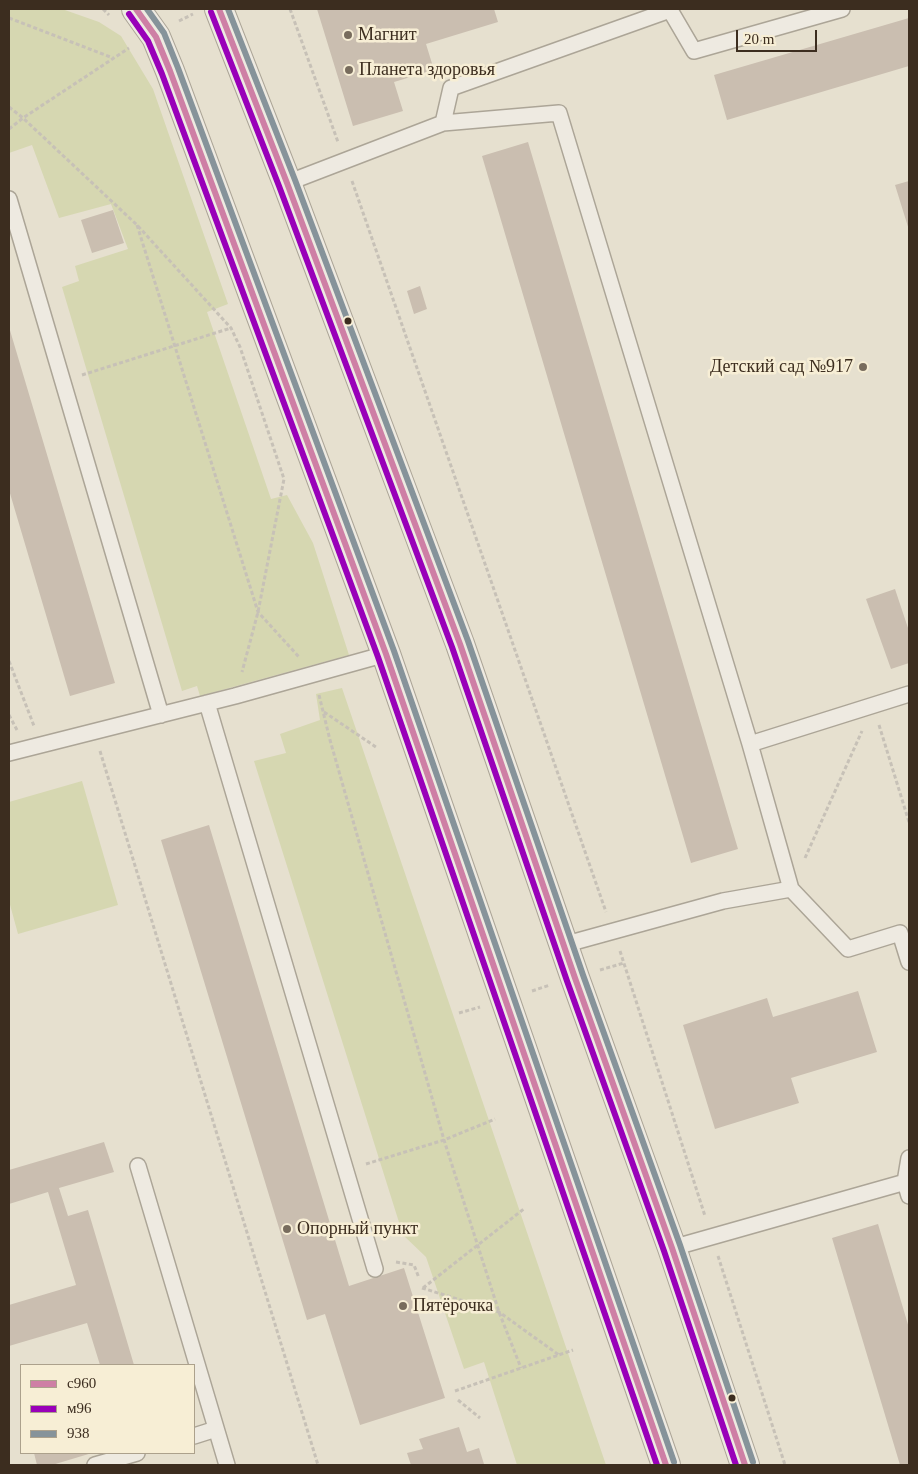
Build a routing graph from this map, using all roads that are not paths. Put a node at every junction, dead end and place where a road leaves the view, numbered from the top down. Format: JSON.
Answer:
{"nodes":[{"id":1,"x":136,"y":9,"type":"edge"},
{"id":2,"x":219,"y":9,"type":"edge"},
{"id":3,"x":670,"y":9,"type":"edge"},
{"id":4,"x":842,"y":9,"type":"edge"},
{"id":5,"x":443,"y":123,"type":"junction"},
{"id":6,"x":287,"y":183,"type":"junction"},
{"id":7,"x":9,"y":199,"type":"edge"},
{"id":8,"x":386,"y":654,"type":"junction"},
{"id":9,"x":909,"y":694,"type":"edge"},
{"id":10,"x":207,"y":704,"type":"junction"},
{"id":11,"x":161,"y":715,"type":"junction"},
{"id":12,"x":750,"y":744,"type":"junction"},
{"id":13,"x":9,"y":753,"type":"edge"},
{"id":14,"x":791,"y":889,"type":"junction"},
{"id":15,"x":563,"y":944,"type":"junction"},
{"id":16,"x":909,"y":962,"type":"edge"},
{"id":17,"x":909,"y":1158,"type":"edge"},
{"id":18,"x":138,"y":1166,"type":"dead end"},
{"id":19,"x":908,"y":1186,"type":"edge"},
{"id":20,"x":672,"y":1248,"type":"junction"},
{"id":21,"x":375,"y":1269,"type":"dead end"},
{"id":22,"x":216,"y":1429,"type":"junction"},
{"id":23,"x":195,"y":1436,"type":"edge"},
{"id":24,"x":134,"y":1454,"type":"edge"},
{"id":25,"x":95,"y":1465,"type":"edge"},
{"id":26,"x":227,"y":1465,"type":"edge"},
{"id":27,"x":666,"y":1465,"type":"edge"},
{"id":28,"x":745,"y":1465,"type":"edge"}],
"edges":[{"from":1,"to":8,"type":"street"},
{"from":2,"to":6,"type":"street"},
{"from":3,"to":4,"type":"lane"},
{"from":3,"to":5,"type":"lane"},
{"from":5,"to":6,"type":"lane"},
{"from":5,"to":12,"type":"lane"},
{"from":6,"to":15,"type":"street"},
{"from":7,"to":11,"type":"lane"},
{"from":8,"to":10,"type":"lane"},
{"from":8,"to":27,"type":"street"},
{"from":9,"to":12,"type":"lane"},
{"from":10,"to":11,"type":"lane"},
{"from":10,"to":21,"type":"lane"},
{"from":11,"to":13,"type":"lane"},
{"from":12,"to":14,"type":"lane"},
{"from":14,"to":15,"type":"lane"},
{"from":14,"to":16,"type":"lane"},
{"from":15,"to":20,"type":"street"},
{"from":17,"to":19,"type":"lane"},
{"from":18,"to":22,"type":"lane"},
{"from":19,"to":20,"type":"lane"},
{"from":20,"to":28,"type":"street"},
{"from":22,"to":23,"type":"lane"},
{"from":22,"to":26,"type":"lane"},
{"from":24,"to":25,"type":"lane"}]}
